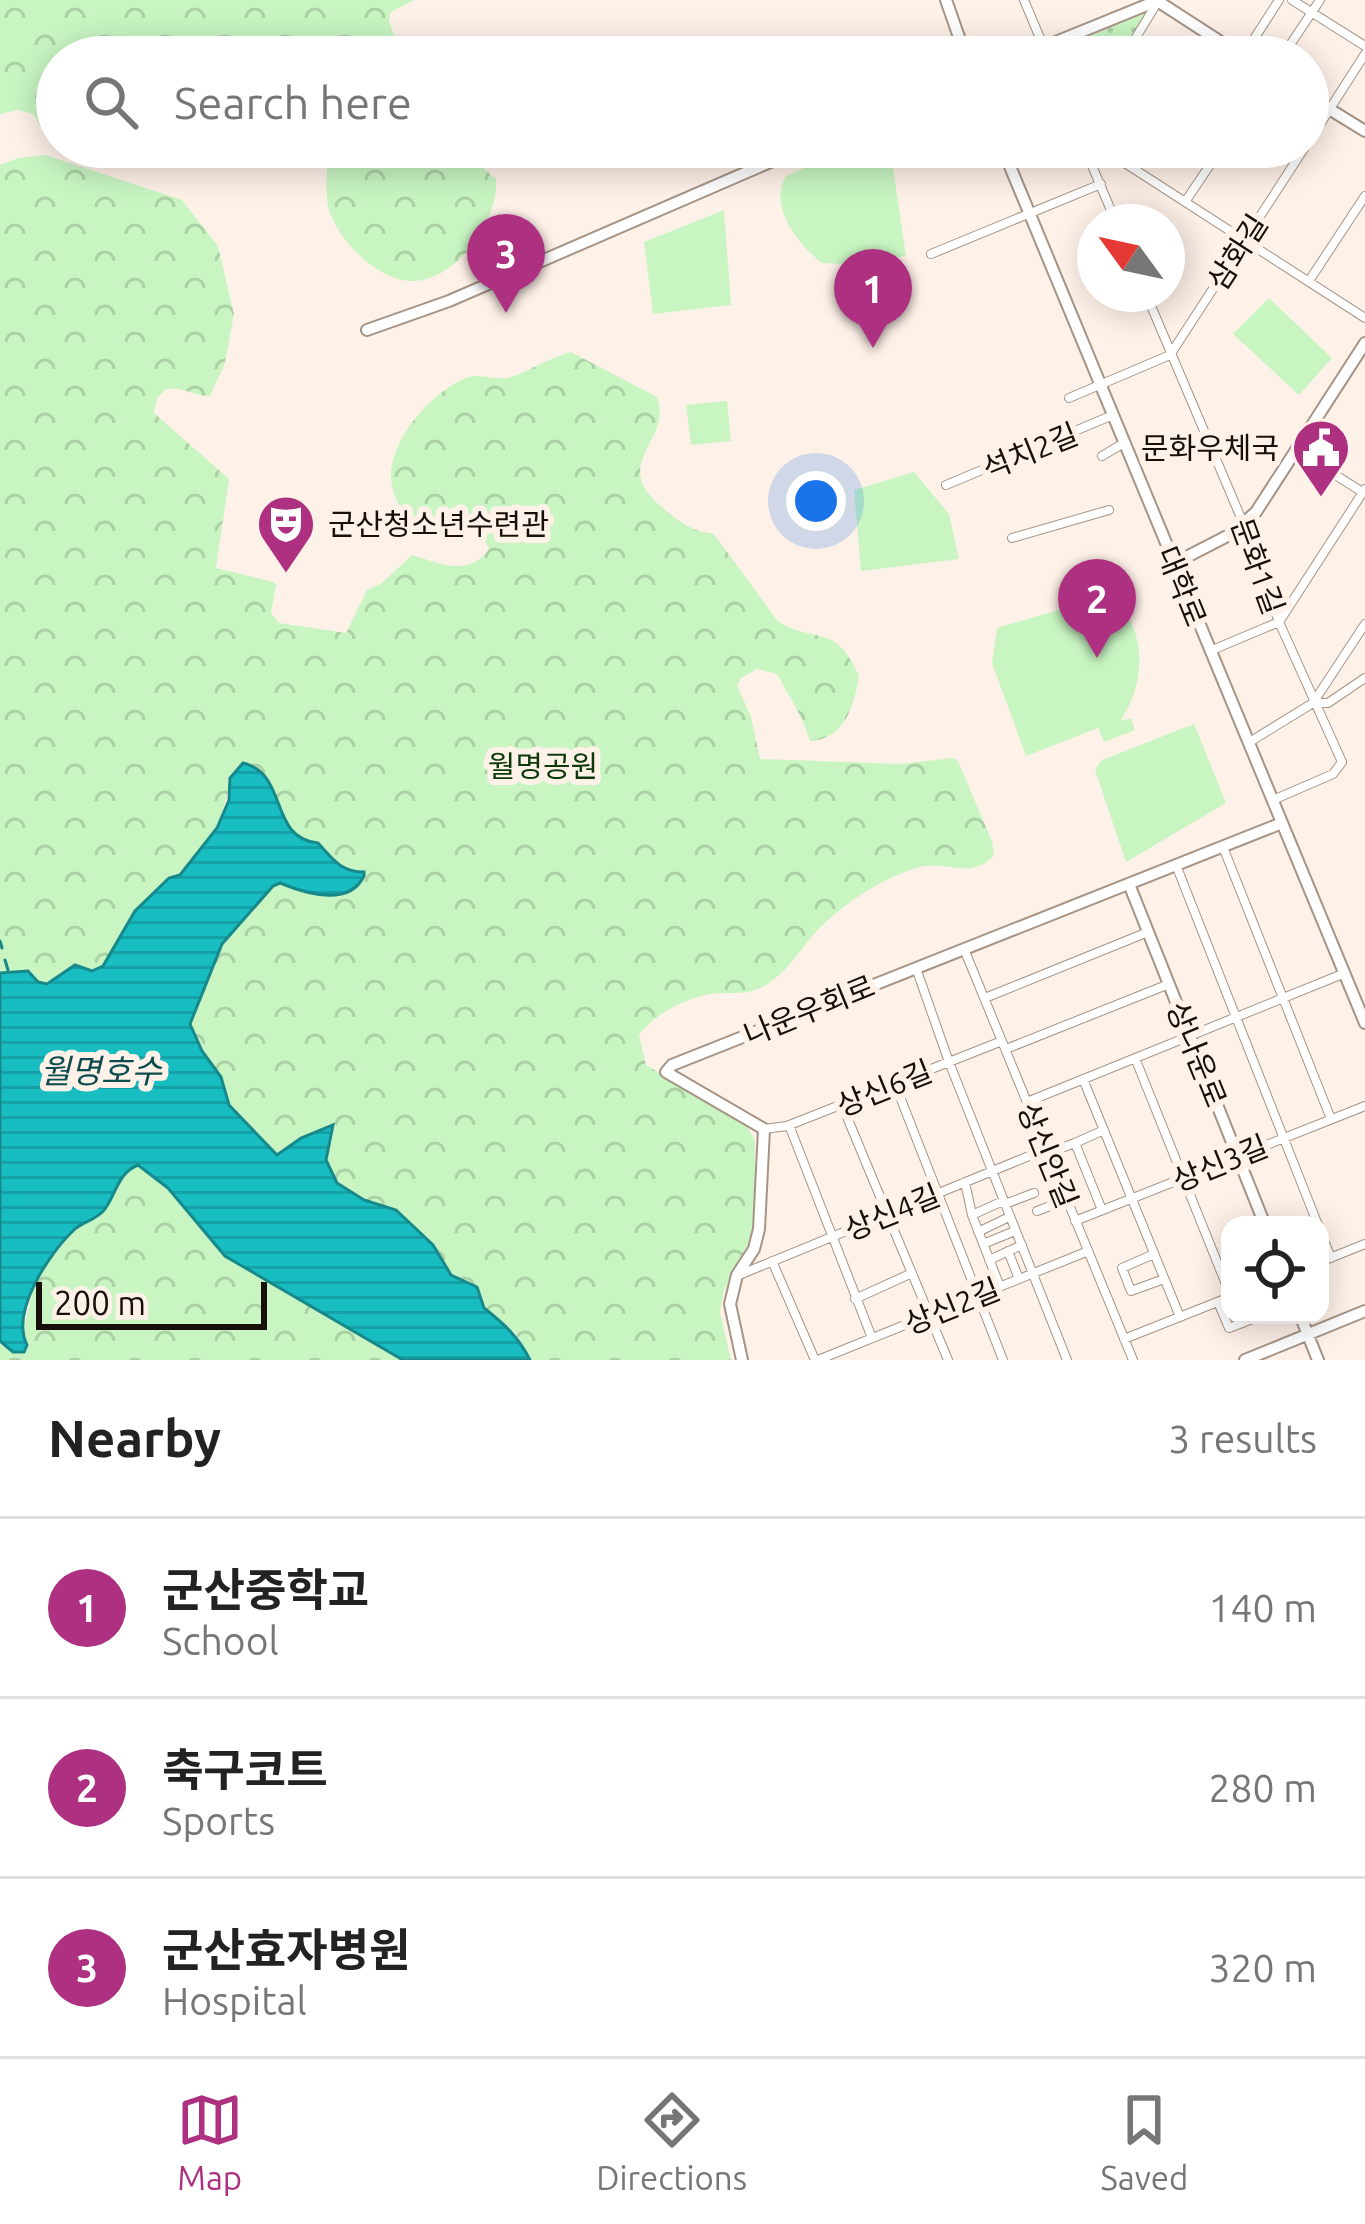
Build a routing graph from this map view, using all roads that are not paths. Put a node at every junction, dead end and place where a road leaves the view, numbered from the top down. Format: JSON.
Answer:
{"nodes":[{"id":1,"x":946,"y":0,"type":"edge"},
{"id":2,"x":1024,"y":0,"type":"edge"},
{"id":3,"x":1158,"y":0,"type":"edge"},
{"id":4,"x":1279,"y":0,"type":"edge"},
{"id":5,"x":1292,"y":0,"type":"edge"},
{"id":6,"x":1320,"y":0,"type":"edge"},
{"id":7,"x":1312,"y":13,"type":"junction"},
{"id":8,"x":1210,"y":35,"type":"edge"},
{"id":9,"x":959,"y":36,"type":"edge"},
{"id":10,"x":1039,"y":36,"type":"edge"},
{"id":11,"x":1080,"y":36,"type":"edge"},
{"id":12,"x":1137,"y":36,"type":"edge"},
{"id":13,"x":1257,"y":36,"type":"edge"},
{"id":14,"x":1296,"y":36,"type":"edge"},
{"id":15,"x":1365,"y":50,"type":"edge"},
{"id":16,"x":1330,"y":108,"type":"joint"},
{"id":17,"x":1365,"y":131,"type":"edge"},
{"id":18,"x":756,"y":168,"type":"edge"},
{"id":19,"x":1010,"y":168,"type":"edge"},
{"id":20,"x":1094,"y":168,"type":"edge"},
{"id":21,"x":1132,"y":168,"type":"edge"},
{"id":22,"x":1208,"y":168,"type":"edge"},
{"id":23,"x":1292,"y":168,"type":"edge"},
{"id":24,"x":1101,"y":184,"type":"junction"},
{"id":25,"x":1365,"y":196,"type":"edge"},
{"id":26,"x":1185,"y":202,"type":"junction"},
{"id":27,"x":1109,"y":204,"type":"edge"},
{"id":28,"x":1029,"y":214,"type":"junction"},
{"id":29,"x":1245,"y":241,"type":"junction"},
{"id":30,"x":931,"y":254,"type":"dead end"},
{"id":31,"x":1309,"y":281,"type":"junction"},
{"id":32,"x":1152,"y":312,"type":"edge"},
{"id":33,"x":1365,"y":319,"type":"edge"},
{"id":34,"x":367,"y":330,"type":"dead end"},
{"id":35,"x":1365,"y":344,"type":"edge"},
{"id":36,"x":1170,"y":355,"type":"junction"},
{"id":37,"x":1101,"y":384,"type":"junction"},
{"id":38,"x":1069,"y":398,"type":"dead end"},
{"id":39,"x":1113,"y":415,"type":"junction"},
{"id":40,"x":1124,"y":442,"type":"junction"},
{"id":41,"x":1296,"y":450,"type":"junction"},
{"id":42,"x":1102,"y":456,"type":"dead end"},
{"id":43,"x":946,"y":485,"type":"dead end"},
{"id":44,"x":1364,"y":492,"type":"edge"},
{"id":45,"x":1109,"y":510,"type":"dead end"},
{"id":46,"x":1244,"y":525,"type":"junction"},
{"id":47,"x":1012,"y":538,"type":"dead end"},
{"id":48,"x":1173,"y":564,"type":"junction"},
{"id":49,"x":1279,"y":622,"type":"junction"},
{"id":50,"x":1365,"y":624,"type":"edge"},
{"id":51,"x":1209,"y":652,"type":"junction"},
{"id":52,"x":1365,"y":678,"type":"edge"},
{"id":53,"x":1313,"y":703,"type":"junction"},
{"id":54,"x":1248,"y":742,"type":"junction"},
{"id":55,"x":1273,"y":800,"type":"junction"},
{"id":56,"x":1282,"y":823,"type":"junction"},
{"id":57,"x":1222,"y":845,"type":"junction"},
{"id":58,"x":1175,"y":863,"type":"junction"},
{"id":59,"x":1129,"y":884,"type":"junction"},
{"id":60,"x":1148,"y":932,"type":"junction"},
{"id":61,"x":964,"y":949,"type":"junction"},
{"id":62,"x":916,"y":968,"type":"junction"},
{"id":63,"x":1345,"y":973,"type":"junction"},
{"id":64,"x":1168,"y":983,"type":"junction"},
{"id":65,"x":985,"y":998,"type":"junction"},
{"id":66,"x":1283,"y":998,"type":"junction"},
{"id":67,"x":1361,"y":1001,"type":"edge"},
{"id":68,"x":1234,"y":1018,"type":"junction"},
{"id":69,"x":1365,"y":1023,"type":"edge"},
{"id":70,"x":1189,"y":1035,"type":"junction"},
{"id":71,"x":1004,"y":1045,"type":"junction"},
{"id":72,"x":1135,"y":1058,"type":"junction"},
{"id":73,"x":949,"y":1063,"type":"junction"},
{"id":74,"x":1083,"y":1079,"type":"junction"},
{"id":75,"x":895,"y":1084,"type":"junction"},
{"id":76,"x":1027,"y":1102,"type":"junction"},
{"id":77,"x":842,"y":1105,"type":"junction"},
{"id":78,"x":1365,"y":1106,"type":"edge"},
{"id":79,"x":1331,"y":1119,"type":"junction"},
{"id":80,"x":789,"y":1126,"type":"junction"},
{"id":81,"x":764,"y":1129,"type":"junction"},
{"id":82,"x":1103,"y":1130,"type":"junction"},
{"id":83,"x":1284,"y":1138,"type":"junction"},
{"id":84,"x":1075,"y":1143,"type":"junction"},
{"id":85,"x":1051,"y":1149,"type":"junction"},
{"id":86,"x":1237,"y":1156,"type":"junction"},
{"id":87,"x":992,"y":1172,"type":"junction"},
{"id":88,"x":1180,"y":1179,"type":"junction"},
{"id":89,"x":965,"y":1182,"type":"junction"},
{"id":90,"x":940,"y":1192,"type":"junction"},
{"id":91,"x":1034,"y":1193,"type":"dead end"},
{"id":92,"x":1131,"y":1198,"type":"junction"},
{"id":93,"x":1066,"y":1200,"type":"junction"},
{"id":94,"x":1004,"y":1203,"type":"junction"},
{"id":95,"x":1102,"y":1210,"type":"junction"},
{"id":96,"x":1037,"y":1211,"type":"dead end"},
{"id":97,"x":886,"y":1214,"type":"junction"},
{"id":98,"x":972,"y":1216,"type":"junction"},
{"id":99,"x":1260,"y":1216,"type":"edge"},
{"id":100,"x":1314,"y":1216,"type":"edge"},
{"id":101,"x":1010,"y":1217,"type":"junction"},
{"id":102,"x":1075,"y":1221,"type":"junction"},
{"id":103,"x":1016,"y":1231,"type":"junction"},
{"id":104,"x":978,"y":1232,"type":"junction"},
{"id":105,"x":832,"y":1237,"type":"junction"},
{"id":106,"x":983,"y":1244,"type":"junction"},
{"id":107,"x":1365,"y":1244,"type":"edge"},
{"id":108,"x":1022,"y":1245,"type":"junction"},
{"id":109,"x":1008,"y":1251,"type":"junction"},
{"id":110,"x":1086,"y":1252,"type":"junction"},
{"id":111,"x":1329,"y":1253,"type":"edge"},
{"id":112,"x":1154,"y":1254,"type":"junction"},
{"id":113,"x":1331,"y":1258,"type":"joint"},
{"id":114,"x":989,"y":1259,"type":"junction"},
{"id":115,"x":772,"y":1261,"type":"junction"},
{"id":116,"x":912,"y":1273,"type":"junction"},
{"id":117,"x":1032,"y":1274,"type":"junction"},
{"id":118,"x":1221,"y":1274,"type":"edge"},
{"id":119,"x":737,"y":1276,"type":"junction"},
{"id":120,"x":1164,"y":1279,"type":"junction"},
{"id":121,"x":1018,"y":1280,"type":"junction"},
{"id":122,"x":1000,"y":1287,"type":"junction"},
{"id":123,"x":976,"y":1296,"type":"junction"},
{"id":124,"x":855,"y":1299,"type":"junction"},
{"id":125,"x":1221,"y":1300,"type":"edge"},
{"id":126,"x":1218,"y":1302,"type":"junction"},
{"id":127,"x":1221,"y":1309,"type":"edge"},
{"id":128,"x":1365,"y":1311,"type":"edge"},
{"id":129,"x":931,"y":1315,"type":"junction"},
{"id":130,"x":1180,"y":1317,"type":"junction"},
{"id":131,"x":1304,"y":1324,"type":"edge"},
{"id":132,"x":1308,"y":1334,"type":"junction"},
{"id":133,"x":872,"y":1338,"type":"junction"},
{"id":134,"x":1124,"y":1339,"type":"junction"},
{"id":135,"x":742,"y":1360,"type":"edge"},
{"id":136,"x":817,"y":1360,"type":"edge"},
{"id":137,"x":948,"y":1360,"type":"edge"},
{"id":138,"x":1003,"y":1360,"type":"edge"},
{"id":139,"x":1066,"y":1360,"type":"edge"},
{"id":140,"x":1133,"y":1360,"type":"edge"},
{"id":141,"x":1245,"y":1360,"type":"edge"},
{"id":142,"x":1318,"y":1360,"type":"edge"}],
"edges":[{"from":1,"to":9,"type":"street"},
{"from":2,"to":10,"type":"street"},
{"from":3,"to":8,"type":"street"},
{"from":3,"to":11,"type":"street"},
{"from":3,"to":12,"type":"street"},
{"from":4,"to":13,"type":"street"},
{"from":5,"to":7,"type":"street"},
{"from":6,"to":7,"type":"street"},
{"from":7,"to":14,"type":"street"},
{"from":7,"to":15,"type":"street"},
{"from":15,"to":16,"type":"street","name":"삼화길"},
{"from":16,"to":17,"type":"street"},
{"from":18,"to":34,"type":"street"},
{"from":19,"to":28,"type":"street","name":"대학로"},
{"from":20,"to":24,"type":"street"},
{"from":21,"to":26,"type":"street"},
{"from":22,"to":26,"type":"street"},
{"from":23,"to":29,"type":"street","name":"삼화길"},
{"from":24,"to":27,"type":"street"},
{"from":24,"to":28,"type":"street"},
{"from":25,"to":31,"type":"street"},
{"from":26,"to":29,"type":"street"},
{"from":28,"to":30,"type":"street"},
{"from":28,"to":37,"type":"street","name":"대학로"},
{"from":29,"to":31,"type":"street"},
{"from":29,"to":36,"type":"street","name":"삼화길"},
{"from":31,"to":33,"type":"street"},
{"from":32,"to":36,"type":"street","name":"문화1길"},
{"from":35,"to":41,"type":"street"},
{"from":36,"to":37,"type":"street"},
{"from":36,"to":46,"type":"street","name":"문화1길"},
{"from":37,"to":38,"type":"street"},
{"from":37,"to":39,"type":"street","name":"대학로"},
{"from":39,"to":40,"type":"street","name":"대학로"},
{"from":39,"to":43,"type":"street","name":"석치2길"},
{"from":40,"to":42,"type":"street"},
{"from":40,"to":48,"type":"street","name":"대학로"},
{"from":41,"to":44,"type":"street"},
{"from":41,"to":46,"type":"street"},
{"from":44,"to":49,"type":"street"},
{"from":45,"to":47,"type":"street"},
{"from":46,"to":48,"type":"street"},
{"from":46,"to":49,"type":"street","name":"문화1길"},
{"from":48,"to":51,"type":"street","name":"대학로"},
{"from":49,"to":51,"type":"street"},
{"from":49,"to":53,"type":"street","name":"문화1길"},
{"from":50,"to":53,"type":"street"},
{"from":51,"to":54,"type":"street","name":"대학로"},
{"from":52,"to":53,"type":"street"},
{"from":53,"to":54,"type":"street"},
{"from":53,"to":55,"type":"street","name":"문화1길"},
{"from":54,"to":55,"type":"street","name":"대학로"},
{"from":55,"to":56,"type":"street","name":"대학로"},
{"from":56,"to":57,"type":"street","name":"나운우회로"},
{"from":56,"to":63,"type":"street","name":"대학로"},
{"from":57,"to":58,"type":"street","name":"나운우회로"},
{"from":57,"to":66,"type":"street"},
{"from":58,"to":59,"type":"street","name":"나운우회로"},
{"from":58,"to":68,"type":"street"},
{"from":59,"to":60,"type":"street","name":"상나운로"},
{"from":59,"to":61,"type":"street","name":"나운우회로"},
{"from":60,"to":64,"type":"street","name":"상나운로"},
{"from":60,"to":65,"type":"street"},
{"from":61,"to":62,"type":"street","name":"나운우회로"},
{"from":61,"to":65,"type":"street","name":"상신안길"},
{"from":62,"to":73,"type":"street"},
{"from":62,"to":81,"type":"street","name":"나운우회로"},
{"from":63,"to":66,"type":"street"},
{"from":63,"to":67,"type":"street","name":"대학로"},
{"from":64,"to":70,"type":"street","name":"상나운로"},
{"from":64,"to":71,"type":"street","name":"상신6길"},
{"from":65,"to":71,"type":"street","name":"상신안길"},
{"from":66,"to":68,"type":"street"},
{"from":66,"to":79,"type":"street"},
{"from":67,"to":69,"type":"street","name":"대학로"},
{"from":68,"to":70,"type":"street"},
{"from":68,"to":83,"type":"street"},
{"from":70,"to":72,"type":"street"},
{"from":70,"to":86,"type":"street","name":"상나운로"},
{"from":71,"to":73,"type":"street","name":"상신6길"},
{"from":71,"to":76,"type":"street","name":"상신안길"},
{"from":72,"to":74,"type":"street"},
{"from":72,"to":88,"type":"street"},
{"from":73,"to":75,"type":"street","name":"상신6길"},
{"from":73,"to":87,"type":"street"},
{"from":74,"to":76,"type":"street"},
{"from":74,"to":82,"type":"street"},
{"from":75,"to":77,"type":"street","name":"상신6길"},
{"from":75,"to":90,"type":"street"},
{"from":76,"to":85,"type":"street","name":"상신안길"},
{"from":77,"to":80,"type":"street","name":"상신6길"},
{"from":77,"to":97,"type":"street"},
{"from":78,"to":79,"type":"street","name":"상신3길"},
{"from":79,"to":83,"type":"street","name":"상신3길"},
{"from":80,"to":81,"type":"street","name":"상신6길"},
{"from":80,"to":105,"type":"street"},
{"from":81,"to":119,"type":"street"},
{"from":82,"to":84,"type":"street","name":"상신4길"},
{"from":82,"to":92,"type":"street"},
{"from":83,"to":86,"type":"street","name":"상신3길"},
{"from":83,"to":100,"type":"street"},
{"from":84,"to":85,"type":"street","name":"상신4길"},
{"from":84,"to":95,"type":"street"},
{"from":85,"to":87,"type":"street","name":"상신4길"},
{"from":85,"to":93,"type":"street","name":"상신안길"},
{"from":86,"to":88,"type":"street","name":"상신3길"},
{"from":86,"to":99,"type":"street","name":"상나운로"},
{"from":87,"to":89,"type":"street","name":"상신4길"},
{"from":87,"to":94,"type":"street"},
{"from":88,"to":92,"type":"street","name":"상신3길"},
{"from":88,"to":118,"type":"street"},
{"from":89,"to":90,"type":"street","name":"상신4길"},
{"from":89,"to":98,"type":"street"},
{"from":90,"to":97,"type":"street","name":"상신4길"},
{"from":90,"to":123,"type":"street"},
{"from":91,"to":94,"type":"street"},
{"from":92,"to":95,"type":"street","name":"상신3길"},
{"from":92,"to":112,"type":"street"},
{"from":93,"to":96,"type":"street"},
{"from":93,"to":102,"type":"street","name":"상신안길"},
{"from":94,"to":98,"type":"street"},
{"from":94,"to":101,"type":"street"},
{"from":95,"to":102,"type":"street","name":"상신3길"},
{"from":97,"to":105,"type":"street","name":"상신4길"},
{"from":97,"to":116,"type":"street"},
{"from":98,"to":104,"type":"street"},
{"from":101,"to":103,"type":"street"},
{"from":101,"to":104,"type":"street"},
{"from":102,"to":110,"type":"street","name":"상신안길"},
{"from":103,"to":106,"type":"street"},
{"from":103,"to":108,"type":"street"},
{"from":104,"to":106,"type":"street"},
{"from":105,"to":115,"type":"street","name":"상신4길"},
{"from":105,"to":124,"type":"street"},
{"from":106,"to":114,"type":"street"},
{"from":107,"to":113,"type":"street"},
{"from":108,"to":109,"type":"street"},
{"from":108,"to":117,"type":"street"},
{"from":109,"to":114,"type":"street"},
{"from":109,"to":121,"type":"street"},
{"from":110,"to":117,"type":"street","name":"상신2길"},
{"from":110,"to":134,"type":"street","name":"상신안길"},
{"from":111,"to":113,"type":"street"},
{"from":112,"to":120,"type":"street"},
{"from":112,"to":120,"type":"street"},
{"from":114,"to":122,"type":"street"},
{"from":115,"to":119,"type":"street","name":"상신4길"},
{"from":115,"to":136,"type":"street"},
{"from":116,"to":124,"type":"street"},
{"from":116,"to":129,"type":"street"},
{"from":117,"to":121,"type":"street","name":"상신2길"},
{"from":117,"to":139,"type":"street"},
{"from":119,"to":135,"type":"street"},
{"from":120,"to":130,"type":"street"},
{"from":121,"to":122,"type":"street","name":"상신2길"},
{"from":122,"to":123,"type":"street","name":"상신2길"},
{"from":123,"to":129,"type":"street","name":"상신2길"},
{"from":123,"to":138,"type":"street"},
{"from":124,"to":133,"type":"street"},
{"from":125,"to":126,"type":"street"},
{"from":126,"to":127,"type":"street"},
{"from":126,"to":130,"type":"street"},
{"from":128,"to":132,"type":"street"},
{"from":129,"to":133,"type":"street","name":"상신2길"},
{"from":129,"to":137,"type":"street"},
{"from":130,"to":134,"type":"street"},
{"from":131,"to":132,"type":"street"},
{"from":132,"to":141,"type":"street"},
{"from":132,"to":142,"type":"street"},
{"from":133,"to":136,"type":"street","name":"상신2길"},
{"from":134,"to":140,"type":"street","name":"상신안길"}]}
